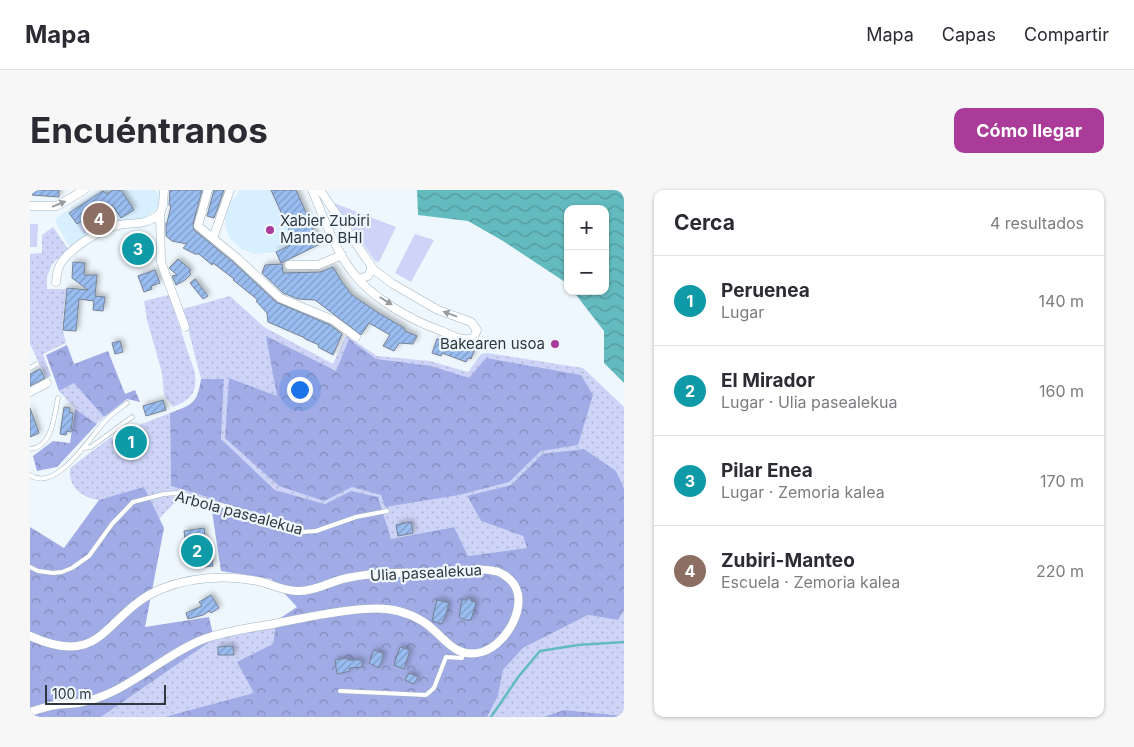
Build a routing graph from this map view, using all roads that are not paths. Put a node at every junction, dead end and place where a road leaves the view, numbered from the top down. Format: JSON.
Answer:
{"nodes":[{"id":1,"x":84,"y":190,"type":"edge"},
{"id":2,"x":164,"y":190,"type":"edge"},
{"id":3,"x":208,"y":190,"type":"edge"},
{"id":4,"x":230,"y":190,"type":"edge"},
{"id":5,"x":312,"y":190,"type":"edge"},
{"id":6,"x":320,"y":190,"type":"edge"},
{"id":7,"x":30,"y":206,"type":"edge"},
{"id":8,"x":160,"y":214,"type":"junction"},
{"id":9,"x":213,"y":238,"type":"junction"},
{"id":10,"x":342,"y":255,"type":"junction"},
{"id":11,"x":289,"y":266,"type":"dead end"},
{"id":12,"x":372,"y":267,"type":"junction"},
{"id":13,"x":358,"y":279,"type":"junction"},
{"id":14,"x":56,"y":282,"type":"dead end"},
{"id":15,"x":185,"y":327,"type":"dead end"},
{"id":16,"x":356,"y":337,"type":"dead end"},
{"id":17,"x":37,"y":364,"type":"dead end"},
{"id":18,"x":30,"y":368,"type":"edge"},
{"id":19,"x":47,"y":383,"type":"dead end"},
{"id":20,"x":30,"y":392,"type":"edge"},
{"id":21,"x":58,"y":398,"type":"dead end"},
{"id":22,"x":127,"y":404,"type":"dead end"},
{"id":23,"x":132,"y":416,"type":"dead end"},
{"id":24,"x":30,"y":448,"type":"edge"},
{"id":25,"x":84,"y":448,"type":"junction"},
{"id":26,"x":30,"y":475,"type":"edge"},
{"id":27,"x":387,"y":511,"type":"dead end"},
{"id":28,"x":30,"y":567,"type":"edge"},
{"id":29,"x":30,"y":636,"type":"edge"},
{"id":30,"x":463,"y":652,"type":"junction"},
{"id":31,"x":340,"y":690,"type":"dead end"},
{"id":32,"x":30,"y":712,"type":"edge"}],
"edges":[{"from":7,"to":1,"type":"street","one_way":true},
{"from":2,"to":8,"type":"street"},
{"from":3,"to":9,"type":"street"},
{"from":4,"to":9,"type":"street"},
{"from":5,"to":10,"type":"street"},
{"from":6,"to":12,"type":"street"},
{"from":8,"to":14,"type":"street"},
{"from":8,"to":15,"type":"street"},
{"from":9,"to":16,"type":"street"},
{"from":10,"to":11,"type":"street"},
{"from":10,"to":13,"type":"street"},
{"from":12,"to":13,"type":"street"},
{"from":13,"to":12,"type":"street","one_way":true},
{"from":17,"to":18,"type":"lane"},
{"from":19,"to":20,"type":"street"},
{"from":21,"to":24,"type":"lane"},
{"from":22,"to":25,"type":"lane"},
{"from":23,"to":25,"type":"lane"},
{"from":25,"to":26,"type":"lane"},
{"from":27,"to":28,"type":"lane","name":"Arbola pasealekua"},
{"from":29,"to":30,"type":"street","name":"Ulia pasealekua"},
{"from":30,"to":31,"type":"lane"},
{"from":30,"to":32,"type":"street"}]}
